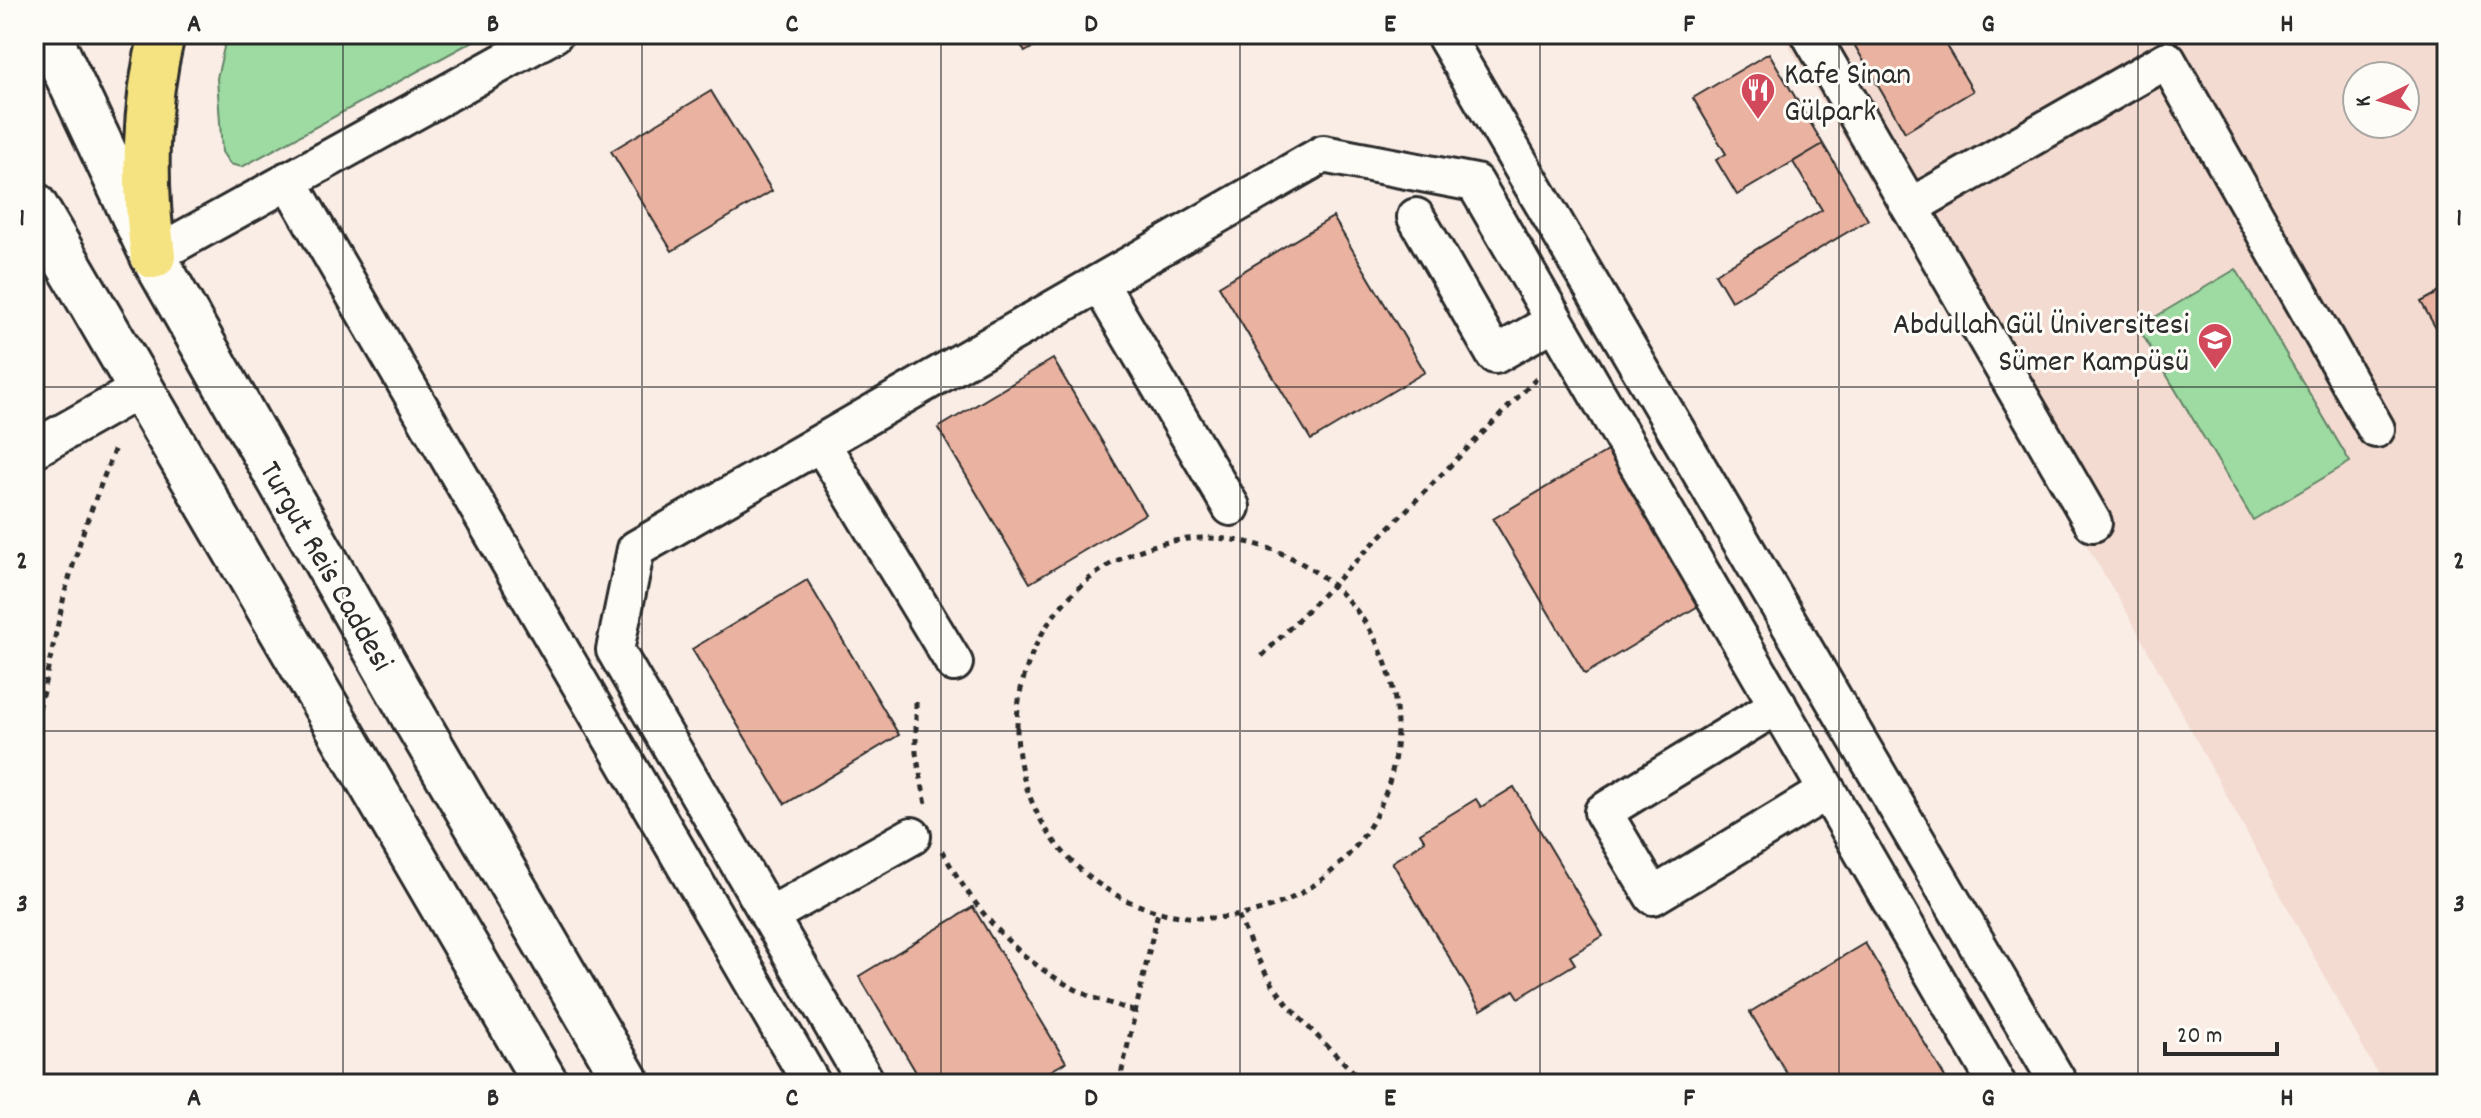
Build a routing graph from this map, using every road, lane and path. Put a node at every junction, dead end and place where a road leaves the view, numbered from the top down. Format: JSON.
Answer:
{"nodes":[{"id":1,"x":48,"y":34,"type":"edge"},
{"id":2,"x":162,"y":34,"type":"edge"},
{"id":3,"x":554,"y":34,"type":"edge"},
{"id":4,"x":1444,"y":34,"type":"edge"},
{"id":5,"x":1810,"y":34,"type":"edge"},
{"id":6,"x":288,"y":180,"type":"junction"},
{"id":7,"x":34,"y":205,"type":"edge"},
{"id":8,"x":1910,"y":207,"type":"junction"},
{"id":9,"x":1416,"y":217,"type":"dead end"},
{"id":10,"x":153,"y":256,"type":"junction"},
{"id":11,"x":1099,"y":283,"type":"junction"},
{"id":12,"x":1562,"y":333,"type":"junction"},
{"id":13,"x":140,"y":389,"type":"junction"},
{"id":14,"x":2376,"y":429,"type":"dead end"},
{"id":15,"x":821,"y":443,"type":"junction"},
{"id":16,"x":116,"y":444,"type":"dead end"},
{"id":17,"x":34,"y":449,"type":"edge"},
{"id":18,"x":1231,"y":507,"type":"dead end"},
{"id":19,"x":2093,"y":523,"type":"dead end"},
{"id":20,"x":1332,"y":585,"type":"junction"},
{"id":21,"x":1262,"y":656,"type":"dead end"},
{"id":22,"x":954,"y":663,"type":"dead end"},
{"id":23,"x":916,"y":702,"type":"dead end"},
{"id":24,"x":1778,"y":705,"type":"junction"},
{"id":25,"x":34,"y":732,"type":"edge"},
{"id":26,"x":1827,"y":791,"type":"junction"},
{"id":27,"x":926,"y":830,"type":"junction"},
{"id":28,"x":1158,"y":912,"type":"junction"},
{"id":29,"x":769,"y":916,"type":"junction"},
{"id":30,"x":1238,"y":916,"type":"junction"},
{"id":31,"x":1135,"y":1012,"type":"junction"},
{"id":32,"x":546,"y":1084,"type":"edge"},
{"id":33,"x":628,"y":1084,"type":"edge"},
{"id":34,"x":812,"y":1084,"type":"edge"},
{"id":35,"x":867,"y":1084,"type":"edge"},
{"id":36,"x":1119,"y":1084,"type":"edge"},
{"id":37,"x":1365,"y":1084,"type":"edge"},
{"id":38,"x":1997,"y":1084,"type":"edge"},
{"id":39,"x":2059,"y":1084,"type":"edge"}],
"edges":[{"from":1,"to":10,"type":"street","name":"Turgut Reis Caddesi"},
{"from":2,"to":10,"type":"main road"},
{"from":3,"to":6,"type":"street"},
{"from":4,"to":39,"type":"street"},
{"from":5,"to":8,"type":"street"},
{"from":6,"to":10,"type":"street"},
{"from":6,"to":34,"type":"street"},
{"from":7,"to":13,"type":"street"},
{"from":8,"to":14,"type":"street"},
{"from":8,"to":19,"type":"street"},
{"from":9,"to":12,"type":"street"},
{"from":10,"to":33,"type":"street","name":"Turgut Reis Caddesi"},
{"from":11,"to":12,"type":"street"},
{"from":11,"to":15,"type":"street"},
{"from":11,"to":18,"type":"street"},
{"from":12,"to":20,"type":"path"},
{"from":12,"to":24,"type":"street"},
{"from":13,"to":17,"type":"street"},
{"from":13,"to":32,"type":"street"},
{"from":15,"to":22,"type":"street"},
{"from":15,"to":29,"type":"street"},
{"from":16,"to":25,"type":"path"},
{"from":20,"to":21,"type":"path"},
{"from":20,"to":28,"type":"path"},
{"from":20,"to":30,"type":"path"},
{"from":23,"to":27,"type":"path"},
{"from":24,"to":26,"type":"street"},
{"from":24,"to":26,"type":"street"},
{"from":26,"to":38,"type":"street"},
{"from":27,"to":29,"type":"street"},
{"from":27,"to":31,"type":"path"},
{"from":28,"to":30,"type":"path"},
{"from":28,"to":31,"type":"path"},
{"from":29,"to":35,"type":"street"},
{"from":30,"to":37,"type":"path"},
{"from":31,"to":36,"type":"path"}]}
